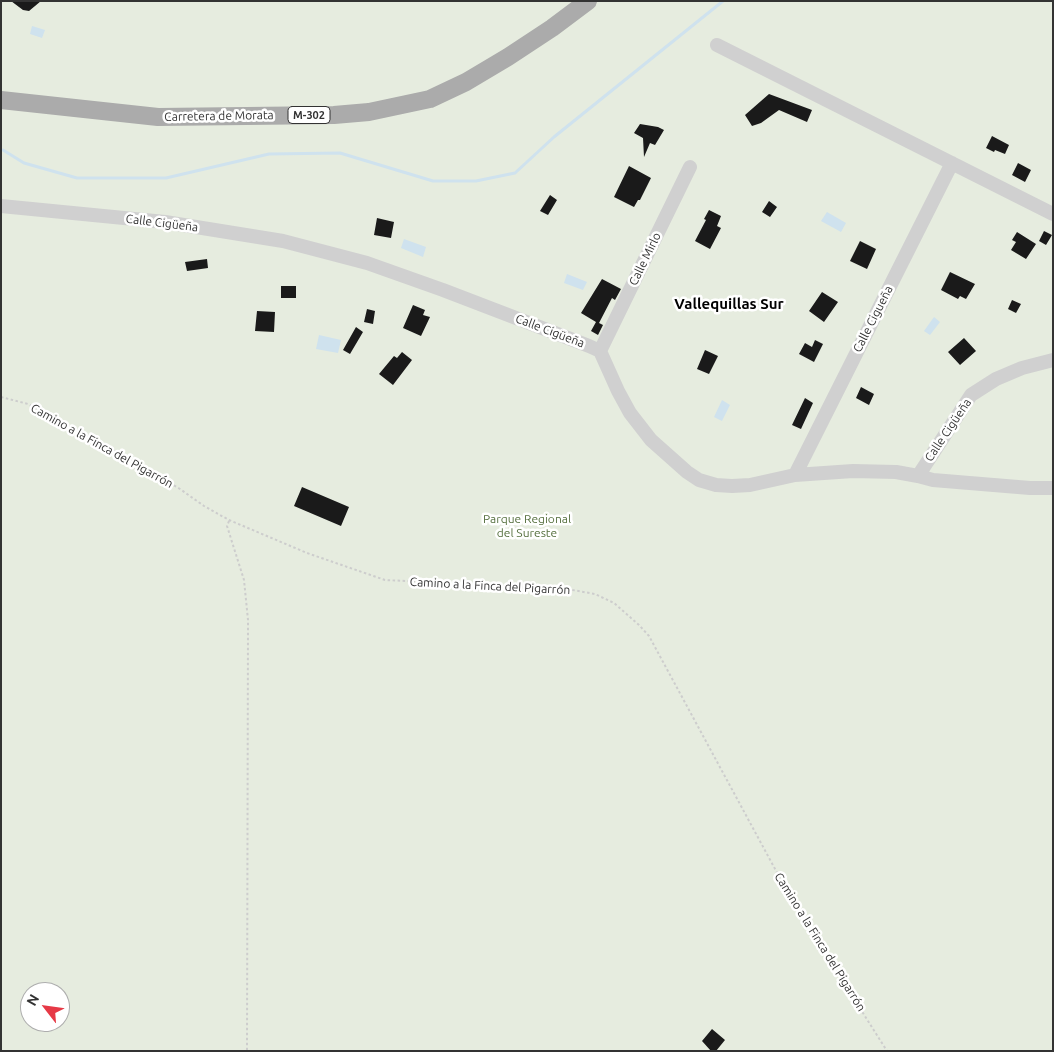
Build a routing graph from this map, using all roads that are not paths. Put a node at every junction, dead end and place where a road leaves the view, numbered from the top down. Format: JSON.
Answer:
{"nodes":[{"id":1,"x":588,"y":1,"type":"edge"},
{"id":2,"x":717,"y":45,"type":"dead end"},
{"id":3,"x":1,"y":100,"type":"edge"},
{"id":4,"x":952,"y":163,"type":"junction"},
{"id":5,"x":690,"y":166,"type":"dead end"},
{"id":6,"x":1,"y":206,"type":"edge"},
{"id":7,"x":1053,"y":214,"type":"edge"},
{"id":8,"x":600,"y":351,"type":"junction"},
{"id":9,"x":1053,"y":360,"type":"edge"},
{"id":10,"x":795,"y":475,"type":"junction"},
{"id":11,"x":918,"y":476,"type":"junction"},
{"id":12,"x":1053,"y":488,"type":"edge"}],
"edges":[{"from":1,"to":3,"type":"main road","name":"Carretera de Morata","number":"M-302"},
{"from":2,"to":4,"type":"street"},
{"from":4,"to":7,"type":"street"},
{"from":4,"to":10,"type":"street","name":"Calle Cigueña"},
{"from":5,"to":8,"type":"street","name":"Calle Mirlo"},
{"from":6,"to":8,"type":"street","name":"Calle Cigüeña"},
{"from":8,"to":10,"type":"street","name":"Calle Cigüeña"},
{"from":9,"to":11,"type":"street","name":"Calle Cigüeña"},
{"from":10,"to":11,"type":"street","name":"Calle Cigüeña"},
{"from":11,"to":12,"type":"street"}]}
